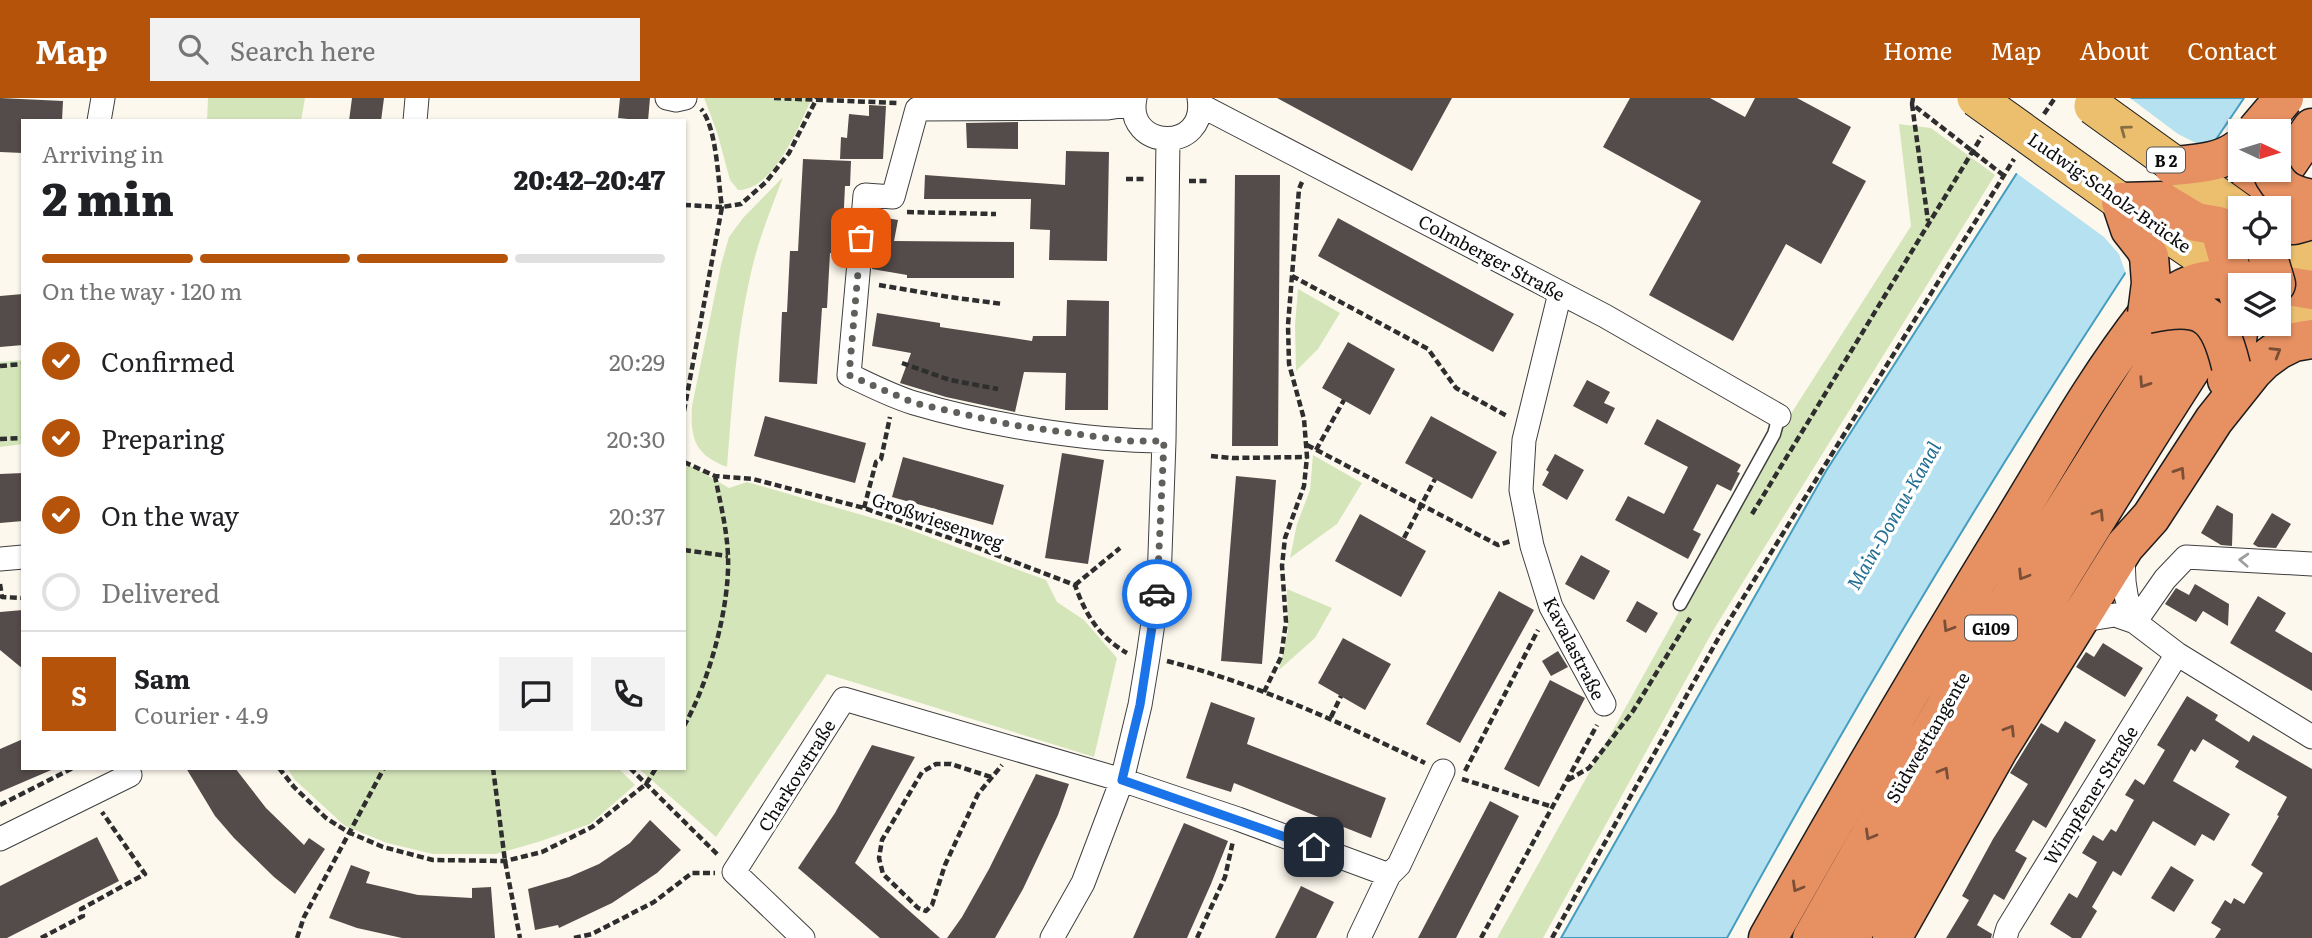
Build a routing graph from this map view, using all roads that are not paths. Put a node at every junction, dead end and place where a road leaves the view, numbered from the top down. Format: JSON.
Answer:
{"nodes":[{"id":1,"x":103,"y":98,"type":"edge"},
{"id":2,"x":417,"y":98,"type":"edge"},
{"id":3,"x":667,"y":98,"type":"edge"},
{"id":4,"x":2081,"y":98,"type":"edge"},
{"id":5,"x":2285,"y":98,"type":"edge"},
{"id":6,"x":1134,"y":101,"type":"edge"},
{"id":7,"x":692,"y":102,"type":"edge"},
{"id":8,"x":1200,"y":102,"type":"edge"},
{"id":9,"x":1981,"y":114,"type":"edge"},
{"id":10,"x":99,"y":119,"type":"edge"},
{"id":11,"x":415,"y":119,"type":"edge"},
{"id":12,"x":2267,"y":119,"type":"edge"},
{"id":13,"x":2275,"y":119,"type":"edge"},
{"id":14,"x":2312,"y":128,"type":"edge"},
{"id":15,"x":1168,"y":139,"type":"junction"},
{"id":16,"x":2291,"y":148,"type":"edge"},
{"id":17,"x":2228,"y":155,"type":"edge"},
{"id":18,"x":2186,"y":174,"type":"junction"},
{"id":19,"x":2278,"y":182,"type":"edge"},
{"id":20,"x":2312,"y":199,"type":"edge"},
{"id":21,"x":2121,"y":202,"type":"junction"},
{"id":22,"x":2228,"y":216,"type":"edge"},
{"id":23,"x":2312,"y":220,"type":"edge"},
{"id":24,"x":2228,"y":221,"type":"edge"},
{"id":25,"x":2291,"y":225,"type":"edge"},
{"id":26,"x":2291,"y":247,"type":"edge"},
{"id":27,"x":2312,"y":261,"type":"edge"},
{"id":28,"x":2235,"y":273,"type":"edge"},
{"id":29,"x":2228,"y":287,"type":"edge"},
{"id":30,"x":1560,"y":293,"type":"junction"},
{"id":31,"x":2228,"y":323,"type":"edge"},
{"id":32,"x":2291,"y":334,"type":"edge"},
{"id":33,"x":2191,"y":337,"type":"junction"},
{"id":34,"x":1779,"y":416,"type":"joint"},
{"id":35,"x":2217,"y":416,"type":"junction"},
{"id":36,"x":1164,"y":441,"type":"junction"},
{"id":37,"x":2125,"y":546,"type":"junction"},
{"id":38,"x":21,"y":557,"type":"edge"},
{"id":39,"x":0,"y":559,"type":"edge"},
{"id":40,"x":2312,"y":564,"type":"edge"},
{"id":41,"x":1679,"y":604,"type":"dead end"},
{"id":42,"x":2077,"y":621,"type":"junction"},
{"id":43,"x":2135,"y":622,"type":"junction"},
{"id":44,"x":2177,"y":654,"type":"junction"},
{"id":45,"x":1604,"y":704,"type":"road end"},
{"id":46,"x":2312,"y":737,"type":"edge"},
{"id":47,"x":128,"y":770,"type":"edge"},
{"id":48,"x":1452,"y":775,"type":"road end"},
{"id":49,"x":1122,"y":780,"type":"junction"},
{"id":50,"x":0,"y":839,"type":"edge"},
{"id":51,"x":1389,"y":875,"type":"junction"},
{"id":52,"x":803,"y":938,"type":"edge"},
{"id":53,"x":1052,"y":938,"type":"edge"},
{"id":54,"x":1359,"y":938,"type":"edge"},
{"id":55,"x":1768,"y":938,"type":"edge"},
{"id":56,"x":1812,"y":938,"type":"edge"},
{"id":57,"x":1850,"y":938,"type":"edge"},
{"id":58,"x":1892,"y":938,"type":"edge"},
{"id":59,"x":2005,"y":938,"type":"edge"}],
"edges":[{"from":1,"to":10,"type":"street"},
{"from":2,"to":11,"type":"street"},
{"from":3,"to":7,"type":"street"},
{"from":18,"to":4,"type":"main road","number":"B 2","one_way":true,"bridge":true},
{"from":5,"to":12,"type":"highway","bridge":true},
{"from":5,"to":13,"type":"highway","bridge":true},
{"from":6,"to":15,"type":"street"},
{"from":6,"to":36,"type":"street"},
{"from":8,"to":15,"type":"street"},
{"from":8,"to":30,"type":"street","name":"Colmberger Straße"},
{"from":9,"to":21,"type":"main road","name":"Ludwig-Scholz-Brücke","bridge":true},
{"from":14,"to":16,"type":"highway"},
{"from":15,"to":36,"type":"street"},
{"from":17,"to":18,"type":"highway","bridge":true},
{"from":18,"to":22,"type":"highway"},
{"from":19,"to":20,"type":"highway","bridge":true},
{"from":21,"to":24,"type":"highway","bridge":true},
{"from":21,"to":28,"type":"main road","name":"Ludwig-Scholz-Brücke","bridge":true},
{"from":21,"to":33,"type":"highway","bridge":true},
{"from":23,"to":25,"type":"highway","bridge":true},
{"from":26,"to":27,"type":"main road"},
{"from":29,"to":33,"type":"highway","bridge":true},
{"from":30,"to":34,"type":"street","name":"Colmberger Straße"},
{"from":30,"to":45,"type":"street","name":"Kavalastraße"},
{"from":31,"to":33,"type":"highway"},
{"from":35,"to":32,"type":"highway","one_way":true},
{"from":33,"to":35,"type":"highway"},
{"from":33,"to":55,"type":"highway","one_way":true},
{"from":33,"to":56,"type":"highway","name":"Südwesttangente","number":"G109","one_way":true},
{"from":57,"to":33,"type":"highway","name":"Südwesttangente","number":"G109","one_way":true},
{"from":34,"to":41,"type":"lane"},
{"from":37,"to":35,"type":"highway","one_way":true},
{"from":36,"to":49,"type":"street"},
{"from":37,"to":42,"type":"highway"},
{"from":37,"to":43,"type":"street"},
{"from":38,"to":39,"type":"street"},
{"from":40,"to":43,"type":"street","one_way":true},
{"from":42,"to":43,"type":"street"},
{"from":58,"to":42,"type":"highway","one_way":true},
{"from":43,"to":44,"type":"street"},
{"from":44,"to":46,"type":"street"},
{"from":44,"to":59,"type":"street","name":"Wimpfener Straße"},
{"from":47,"to":50,"type":"street"},
{"from":48,"to":51,"type":"street"},
{"from":49,"to":51,"type":"street","name":"Charkovstraße"},
{"from":49,"to":52,"type":"street","name":"Charkovstraße"},
{"from":49,"to":53,"type":"street"},
{"from":51,"to":54,"type":"street"}]}
